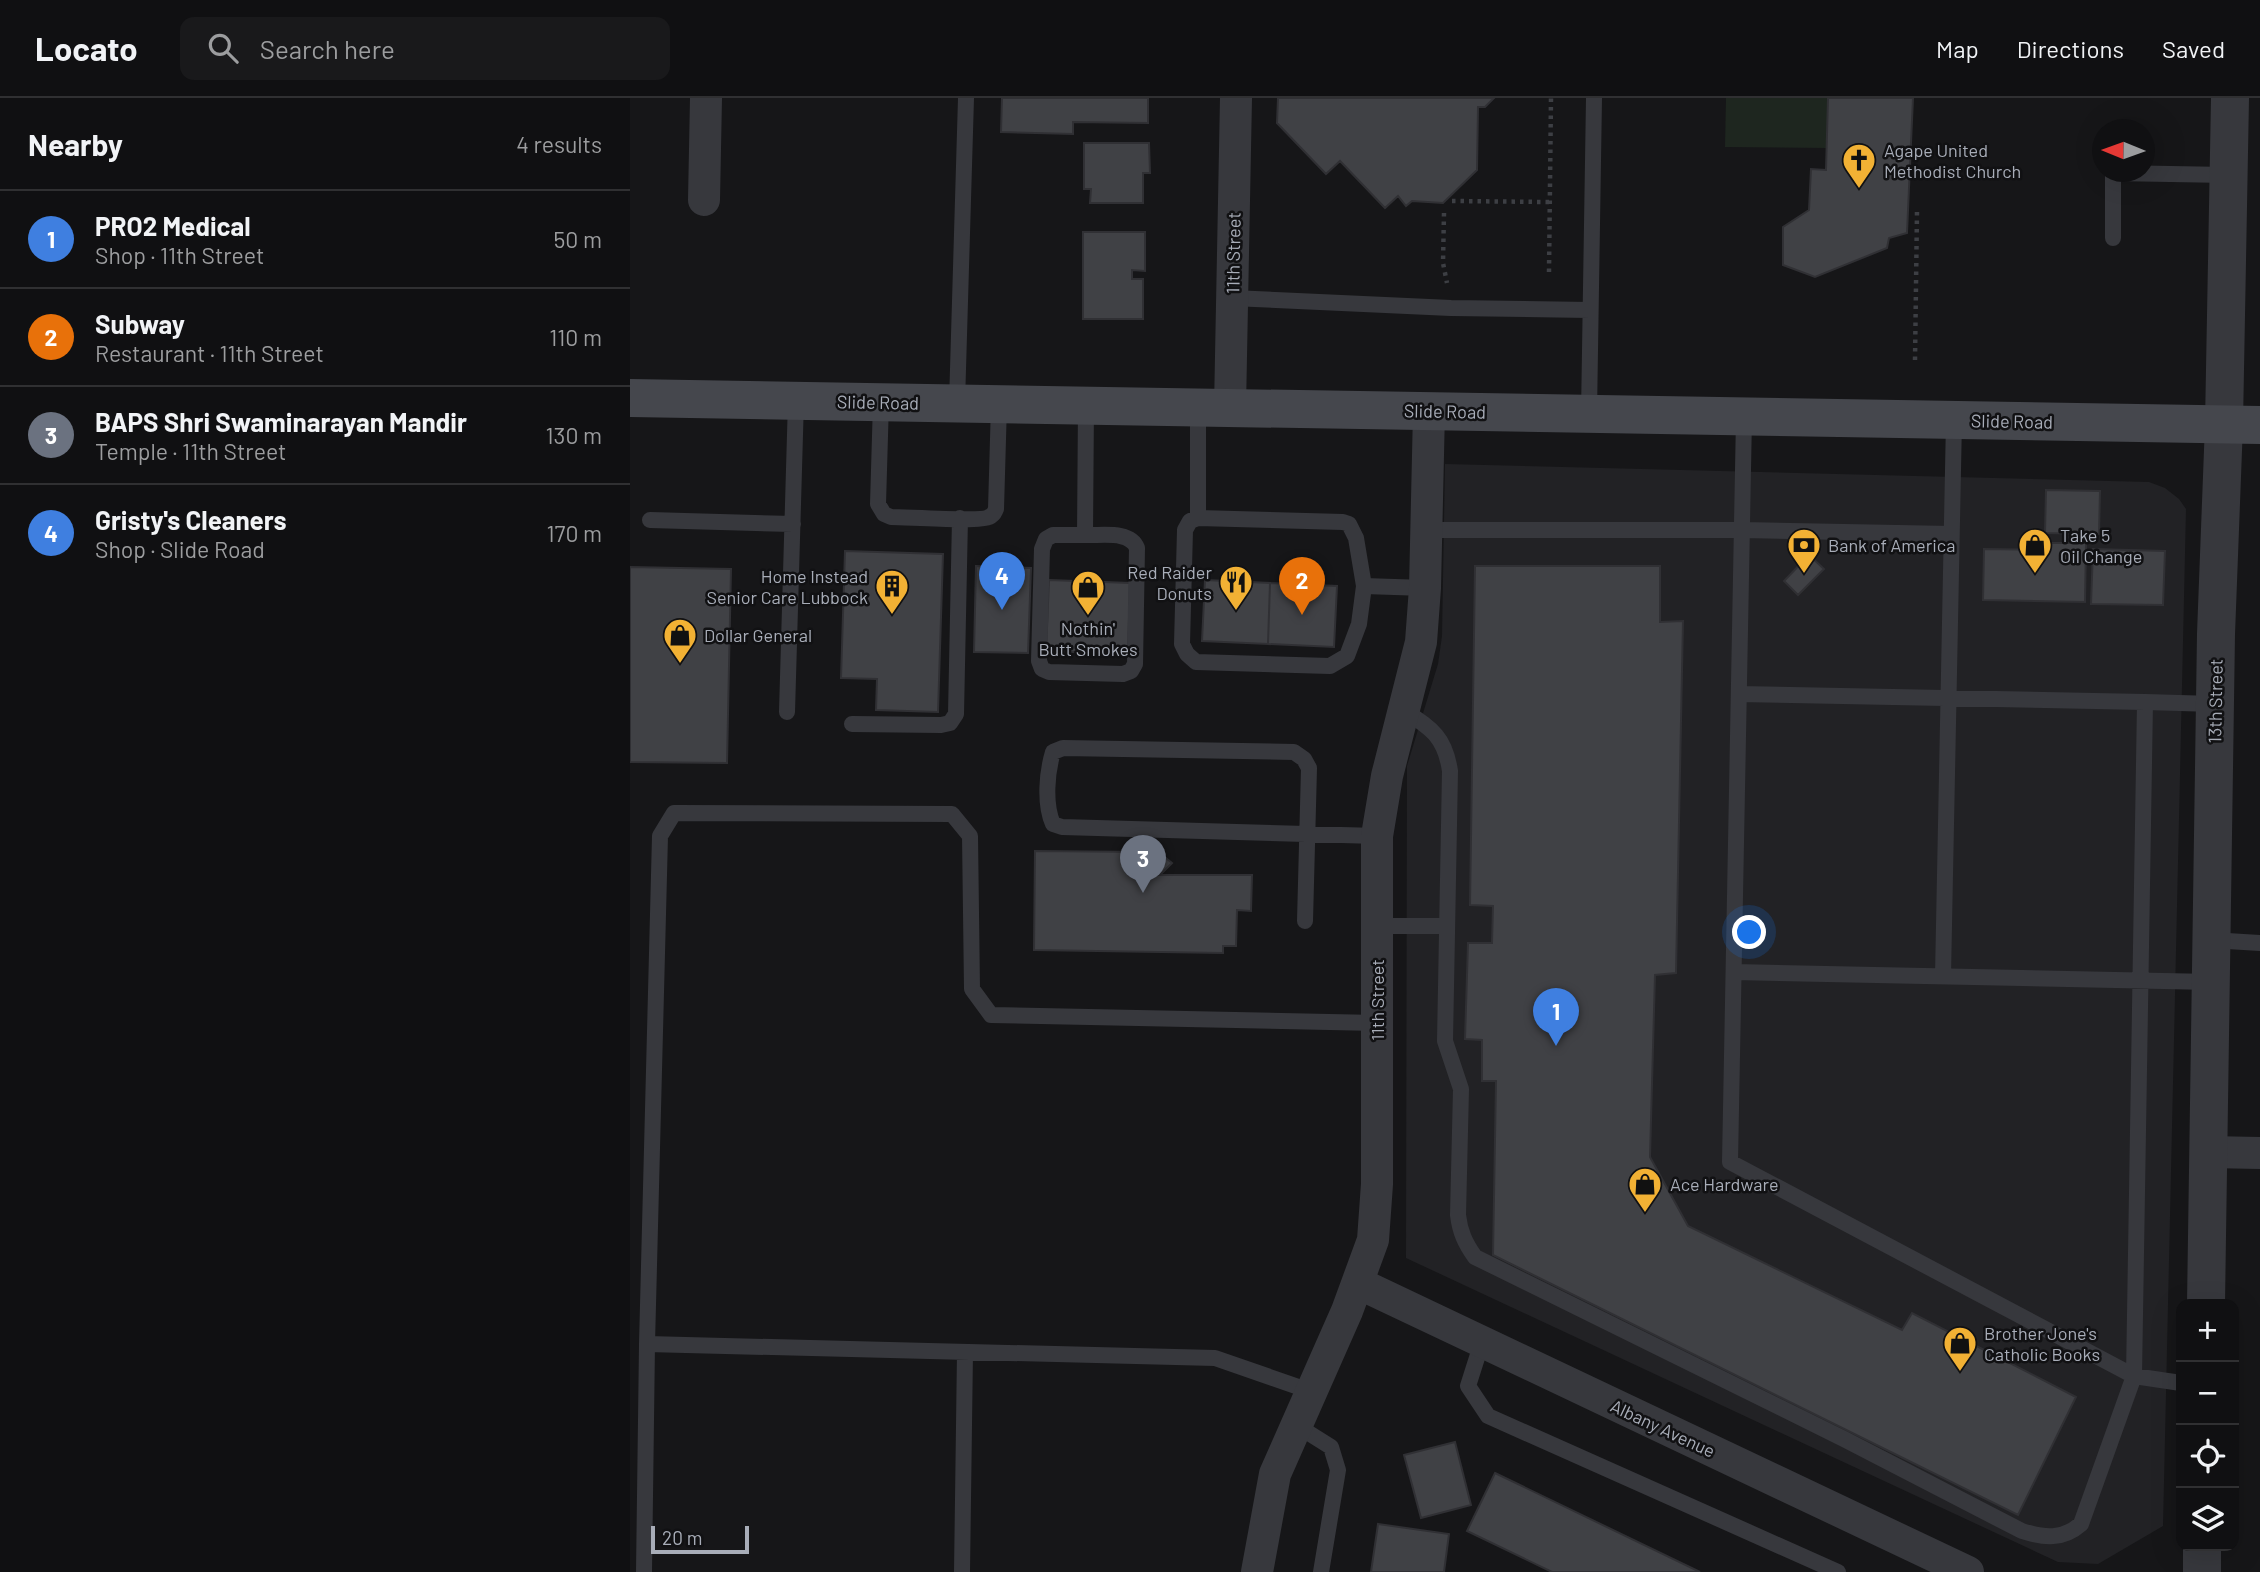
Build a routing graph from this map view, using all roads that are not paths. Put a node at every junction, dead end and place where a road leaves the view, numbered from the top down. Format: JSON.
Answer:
{"nodes":[{"id":1,"x":706,"y":98,"type":"edge"},
{"id":2,"x":967,"y":98,"type":"edge"},
{"id":3,"x":1236,"y":98,"type":"edge"},
{"id":4,"x":1594,"y":98,"type":"edge"},
{"id":5,"x":2230,"y":98,"type":"edge"},
{"id":6,"x":2155,"y":173,"type":"edge"},
{"id":7,"x":2228,"y":174,"type":"junction"},
{"id":8,"x":2113,"y":182,"type":"edge"},
{"id":9,"x":704,"y":200,"type":"dead end"},
{"id":10,"x":2113,"y":238,"type":"dead end"},
{"id":11,"x":1232,"y":298,"type":"junction"},
{"id":12,"x":1590,"y":310,"type":"junction"},
{"id":13,"x":630,"y":398,"type":"edge"},
{"id":14,"x":796,"y":400,"type":"junction"},
{"id":15,"x":881,"y":402,"type":"junction"},
{"id":16,"x":957,"y":403,"type":"junction"},
{"id":17,"x":999,"y":404,"type":"junction"},
{"id":18,"x":1086,"y":405,"type":"junction"},
{"id":19,"x":1214,"y":408,"type":"junction"},
{"id":20,"x":1429,"y":411,"type":"junction"},
{"id":21,"x":1589,"y":414,"type":"junction"},
{"id":22,"x":1744,"y":416,"type":"junction"},
{"id":23,"x":1954,"y":420,"type":"junction"},
{"id":24,"x":2242,"y":425,"type":"edge"},
{"id":25,"x":960,"y":518,"type":"junction"},
{"id":26,"x":1198,"y":518,"type":"junction"},
{"id":27,"x":650,"y":520,"type":"dead end"},
{"id":28,"x":793,"y":524,"type":"junction"},
{"id":29,"x":1427,"y":530,"type":"junction"},
{"id":30,"x":1742,"y":530,"type":"junction"},
{"id":31,"x":1951,"y":534,"type":"junction"},
{"id":32,"x":1085,"y":535,"type":"junction"},
{"id":33,"x":1363,"y":586,"type":"junction"},
{"id":34,"x":1426,"y":588,"type":"junction"},
{"id":35,"x":1739,"y":694,"type":"junction"},
{"id":36,"x":1948,"y":698,"type":"junction"},
{"id":37,"x":2145,"y":702,"type":"junction"},
{"id":38,"x":2214,"y":704,"type":"junction"},
{"id":39,"x":1405,"y":711,"type":"junction"},
{"id":40,"x":787,"y":712,"type":"dead end"},
{"id":41,"x":852,"y":724,"type":"dead end"},
{"id":42,"x":1307,"y":834,"type":"junction"},
{"id":43,"x":1377,"y":836,"type":"junction"},
{"id":44,"x":1305,"y":920,"type":"dead end"},
{"id":45,"x":1378,"y":926,"type":"junction"},
{"id":46,"x":1447,"y":926,"type":"junction"},
{"id":47,"x":2211,"y":940,"type":"junction"},
{"id":48,"x":2260,"y":943,"type":"edge"},
{"id":49,"x":1734,"y":972,"type":"junction"},
{"id":50,"x":1943,"y":976,"type":"junction"},
{"id":51,"x":2141,"y":981,"type":"junction"},
{"id":52,"x":2211,"y":982,"type":"junction"},
{"id":53,"x":1377,"y":1023,"type":"junction"},
{"id":54,"x":2208,"y":1152,"type":"junction"},
{"id":55,"x":2260,"y":1153,"type":"edge"},
{"id":56,"x":1358,"y":1283,"type":"junction"},
{"id":57,"x":2206,"y":1299,"type":"edge"},
{"id":58,"x":1482,"y":1342,"type":"junction"},
{"id":59,"x":647,"y":1345,"type":"junction"},
{"id":60,"x":965,"y":1352,"type":"junction"},
{"id":61,"x":2134,"y":1376,"type":"junction"},
{"id":62,"x":2176,"y":1382,"type":"edge"},
{"id":63,"x":1310,"y":1391,"type":"junction"},
{"id":64,"x":1296,"y":1425,"type":"junction"},
{"id":65,"x":2202,"y":1551,"type":"edge"},
{"id":66,"x":1930,"y":1564,"type":"edge"},
{"id":67,"x":1966,"y":1571,"type":"edge"},
{"id":68,"x":644,"y":1572,"type":"edge"},
{"id":69,"x":962,"y":1572,"type":"edge"},
{"id":70,"x":1256,"y":1572,"type":"edge"},
{"id":71,"x":1321,"y":1572,"type":"edge"},
{"id":72,"x":1838,"y":1572,"type":"edge"},
{"id":73,"x":2202,"y":1572,"type":"edge"}],
"edges":[{"from":1,"to":9,"type":"street"},
{"from":2,"to":16,"type":"lane"},
{"from":3,"to":11,"type":"street","name":"11th Street"},
{"from":4,"to":12,"type":"lane"},
{"from":5,"to":7,"type":"street","name":"13th Street"},
{"from":6,"to":7,"type":"lane"},
{"from":7,"to":24,"type":"street","name":"13th Street"},
{"from":8,"to":10,"type":"lane"},
{"from":11,"to":12,"type":"lane"},
{"from":11,"to":19,"type":"street","name":"11th Street"},
{"from":12,"to":21,"type":"lane"},
{"from":13,"to":14,"type":"main road","name":"Slide Road"},
{"from":14,"to":15,"type":"main road","name":"Slide Road"},
{"from":14,"to":28,"type":"lane"},
{"from":15,"to":16,"type":"main road","name":"Slide Road"},
{"from":15,"to":25,"type":"lane"},
{"from":16,"to":17,"type":"main road","name":"Slide Road"},
{"from":17,"to":18,"type":"main road","name":"Slide Road"},
{"from":17,"to":25,"type":"lane"},
{"from":18,"to":19,"type":"main road","name":"Slide Road"},
{"from":18,"to":32,"type":"lane"},
{"from":19,"to":20,"type":"main road","name":"Slide Road"},
{"from":19,"to":26,"type":"lane"},
{"from":20,"to":21,"type":"main road","name":"Slide Road"},
{"from":20,"to":29,"type":"street","name":"11th Street"},
{"from":21,"to":22,"type":"main road","name":"Slide Road"},
{"from":22,"to":23,"type":"main road","name":"Slide Road"},
{"from":22,"to":30,"type":"lane"},
{"from":23,"to":24,"type":"main road","name":"Slide Road"},
{"from":23,"to":31,"type":"lane"},
{"from":24,"to":38,"type":"street","name":"13th Street"},
{"from":25,"to":41,"type":"lane"},
{"from":26,"to":33,"type":"lane"},
{"from":26,"to":33,"type":"lane"},
{"from":27,"to":28,"type":"lane"},
{"from":28,"to":40,"type":"lane"},
{"from":29,"to":30,"type":"lane"},
{"from":29,"to":34,"type":"street","name":"11th Street"},
{"from":30,"to":31,"type":"lane"},
{"from":30,"to":35,"type":"lane"},
{"from":31,"to":36,"type":"lane"},
{"from":32,"to":32,"type":"lane"},
{"from":33,"to":34,"type":"lane"},
{"from":34,"to":39,"type":"street","name":"11th Street"},
{"from":35,"to":36,"type":"lane"},
{"from":35,"to":49,"type":"lane"},
{"from":36,"to":37,"type":"lane"},
{"from":36,"to":50,"type":"lane"},
{"from":37,"to":38,"type":"lane"},
{"from":37,"to":51,"type":"lane"},
{"from":38,"to":47,"type":"street","name":"13th Street"},
{"from":39,"to":43,"type":"street","name":"11th Street"},
{"from":39,"to":46,"type":"lane"},
{"from":42,"to":42,"type":"lane"},
{"from":42,"to":43,"type":"lane"},
{"from":42,"to":44,"type":"lane"},
{"from":43,"to":45,"type":"street","name":"11th Street"},
{"from":45,"to":46,"type":"lane"},
{"from":45,"to":53,"type":"street","name":"11th Street"},
{"from":46,"to":61,"type":"lane"},
{"from":47,"to":48,"type":"lane"},
{"from":47,"to":52,"type":"street","name":"13th Street"},
{"from":49,"to":50,"type":"lane"},
{"from":49,"to":61,"type":"lane"},
{"from":50,"to":51,"type":"lane"},
{"from":51,"to":52,"type":"lane"},
{"from":51,"to":61,"type":"lane"},
{"from":52,"to":54,"type":"street","name":"13th Street"},
{"from":53,"to":56,"type":"street","name":"11th Street"},
{"from":53,"to":59,"type":"lane"},
{"from":54,"to":55,"type":"street"},
{"from":54,"to":57,"type":"street","name":"13th Street"},
{"from":56,"to":58,"type":"street","name":"Albany Avenue"},
{"from":56,"to":63,"type":"street","name":"11th Street"},
{"from":58,"to":66,"type":"street","name":"Albany Avenue"},
{"from":58,"to":72,"type":"lane"},
{"from":59,"to":60,"type":"lane"},
{"from":59,"to":68,"type":"lane"},
{"from":60,"to":63,"type":"lane"},
{"from":60,"to":69,"type":"lane"},
{"from":61,"to":62,"type":"lane"},
{"from":63,"to":64,"type":"street","name":"11th Street"},
{"from":64,"to":70,"type":"street","name":"11th Street"},
{"from":64,"to":71,"type":"lane"},
{"from":65,"to":73,"type":"street"},
{"from":66,"to":67,"type":"street","name":"Albany Avenue"}]}
